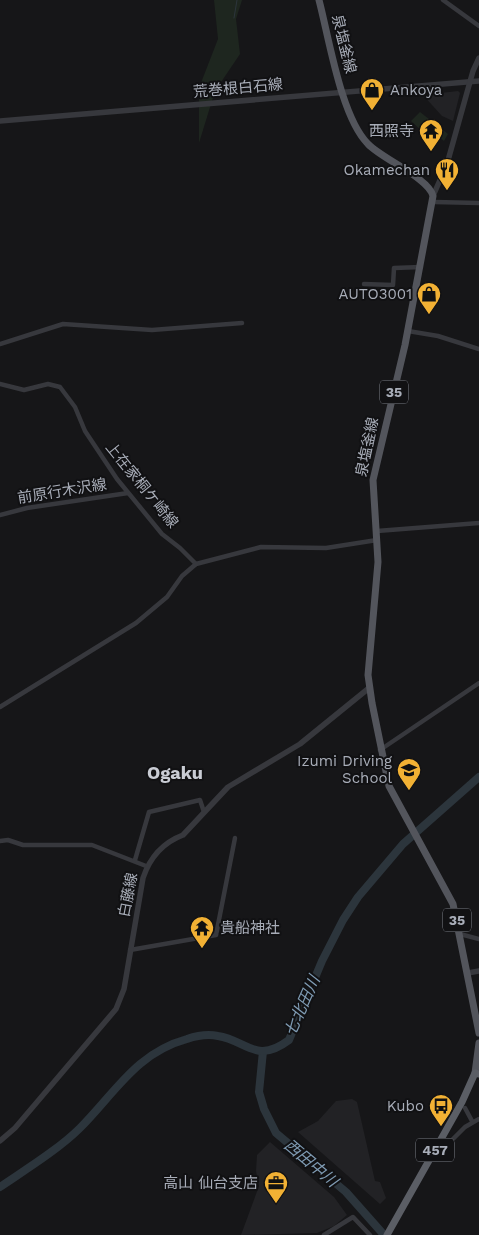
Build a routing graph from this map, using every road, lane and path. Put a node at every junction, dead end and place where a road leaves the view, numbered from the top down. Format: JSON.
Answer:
{"nodes":[{"id":1,"x":319,"y":0,"type":"edge"},
{"id":2,"x":443,"y":0,"type":"edge"},
{"id":3,"x":479,"y":26,"type":"edge"},
{"id":4,"x":479,"y":58,"type":"edge"},
{"id":5,"x":479,"y":81,"type":"edge"},
{"id":6,"x":470,"y":82,"type":"junction"},
{"id":7,"x":342,"y":92,"type":"junction"},
{"id":8,"x":0,"y":121,"type":"edge"},
{"id":9,"x":433,"y":199,"type":"junction"},
{"id":10,"x":479,"y":203,"type":"edge"},
{"id":11,"x":420,"y":268,"type":"junction"},
{"id":12,"x":364,"y":284,"type":"dead end"},
{"id":13,"x":242,"y":323,"type":"dead end"},
{"id":14,"x":408,"y":332,"type":"junction"},
{"id":15,"x":0,"y":344,"type":"edge"},
{"id":16,"x":479,"y":349,"type":"edge"},
{"id":17,"x":0,"y":384,"type":"edge"},
{"id":18,"x":128,"y":492,"type":"junction"},
{"id":19,"x":0,"y":515,"type":"edge"},
{"id":20,"x":479,"y":523,"type":"edge"},
{"id":21,"x":377,"y":532,"type":"junction"},
{"id":22,"x":377,"y":540,"type":"junction"},
{"id":23,"x":196,"y":564,"type":"junction"},
{"id":24,"x":479,"y":683,"type":"edge"},
{"id":25,"x":369,"y":688,"type":"junction"},
{"id":26,"x":0,"y":707,"type":"edge"},
{"id":27,"x":380,"y":750,"type":"junction"},
{"id":28,"x":204,"y":812,"type":"junction"},
{"id":29,"x":234,"y":838,"type":"dead end"},
{"id":30,"x":0,"y":841,"type":"edge"},
{"id":31,"x":135,"y":860,"type":"junction"},
{"id":32,"x":146,"y":866,"type":"junction"},
{"id":33,"x":460,"y":934,"type":"junction"},
{"id":34,"x":479,"y":939,"type":"edge"},
{"id":35,"x":130,"y":950,"type":"junction"},
{"id":36,"x":479,"y":971,"type":"edge"},
{"id":37,"x":468,"y":972,"type":"junction"},
{"id":38,"x":479,"y":1033,"type":"edge"},
{"id":39,"x":479,"y":1043,"type":"edge"},
{"id":40,"x":477,"y":1073,"type":"edge"},
{"id":41,"x":466,"y":1108,"type":"dead end"},
{"id":42,"x":479,"y":1119,"type":"edge"},
{"id":43,"x":472,"y":1121,"type":"junction"},
{"id":44,"x":0,"y":1142,"type":"edge"},
{"id":45,"x":436,"y":1148,"type":"junction"},
{"id":46,"x":324,"y":1235,"type":"edge"},
{"id":47,"x":370,"y":1235,"type":"edge"},
{"id":48,"x":388,"y":1235,"type":"edge"}],
"edges":[{"from":1,"to":7,"type":"main road","name":"泉塩釜線"},
{"from":2,"to":3,"type":"street"},
{"from":4,"to":6,"type":"street"},
{"from":5,"to":6,"type":"street","name":"荒巻根白石線"},
{"from":6,"to":7,"type":"street","name":"荒巻根白石線"},
{"from":6,"to":9,"type":"street"},
{"from":7,"to":8,"type":"street","name":"荒巻根白石線"},
{"from":7,"to":9,"type":"main road","name":"泉塩釜線"},
{"from":9,"to":10,"type":"street"},
{"from":9,"to":11,"type":"main road","name":"泉塩釜線","number":"35"},
{"from":11,"to":12,"type":"street"},
{"from":11,"to":14,"type":"main road","name":"泉塩釜線","number":"35"},
{"from":13,"to":15,"type":"street"},
{"from":14,"to":16,"type":"street"},
{"from":14,"to":21,"type":"main road","name":"泉塩釜線","number":"35"},
{"from":17,"to":18,"type":"street","name":"上在家桐ケ崎線"},
{"from":18,"to":19,"type":"street","name":"前原行木沢線"},
{"from":18,"to":23,"type":"street","name":"上在家桐ケ崎線"},
{"from":20,"to":21,"type":"street"},
{"from":21,"to":22,"type":"main road","name":"泉塩釜線","number":"35"},
{"from":22,"to":23,"type":"street"},
{"from":22,"to":25,"type":"main road","name":"泉塩釜線","number":"35"},
{"from":23,"to":26,"type":"street"},
{"from":24,"to":27,"type":"street"},
{"from":25,"to":27,"type":"main road","name":"泉塩釜線","number":"35"},
{"from":25,"to":28,"type":"street","name":"白藤線"},
{"from":27,"to":33,"type":"main road","name":"泉塩釜線","number":"35"},
{"from":28,"to":31,"type":"street"},
{"from":28,"to":32,"type":"street","name":"白藤線"},
{"from":29,"to":35,"type":"street"},
{"from":30,"to":31,"type":"street"},
{"from":31,"to":32,"type":"street"},
{"from":32,"to":35,"type":"street","name":"白藤線"},
{"from":33,"to":34,"type":"street"},
{"from":33,"to":37,"type":"main road","number":"35"},
{"from":35,"to":44,"type":"street","name":"白藤線"},
{"from":36,"to":37,"type":"street"},
{"from":37,"to":38,"type":"main road","number":"35"},
{"from":39,"to":40,"type":"main road"},
{"from":40,"to":45,"type":"highway","number":"457"},
{"from":41,"to":43,"type":"street"},
{"from":42,"to":43,"type":"street"},
{"from":43,"to":45,"type":"street"},
{"from":45,"to":48,"type":"highway","number":"457"},
{"from":46,"to":47,"type":"street"}]}
